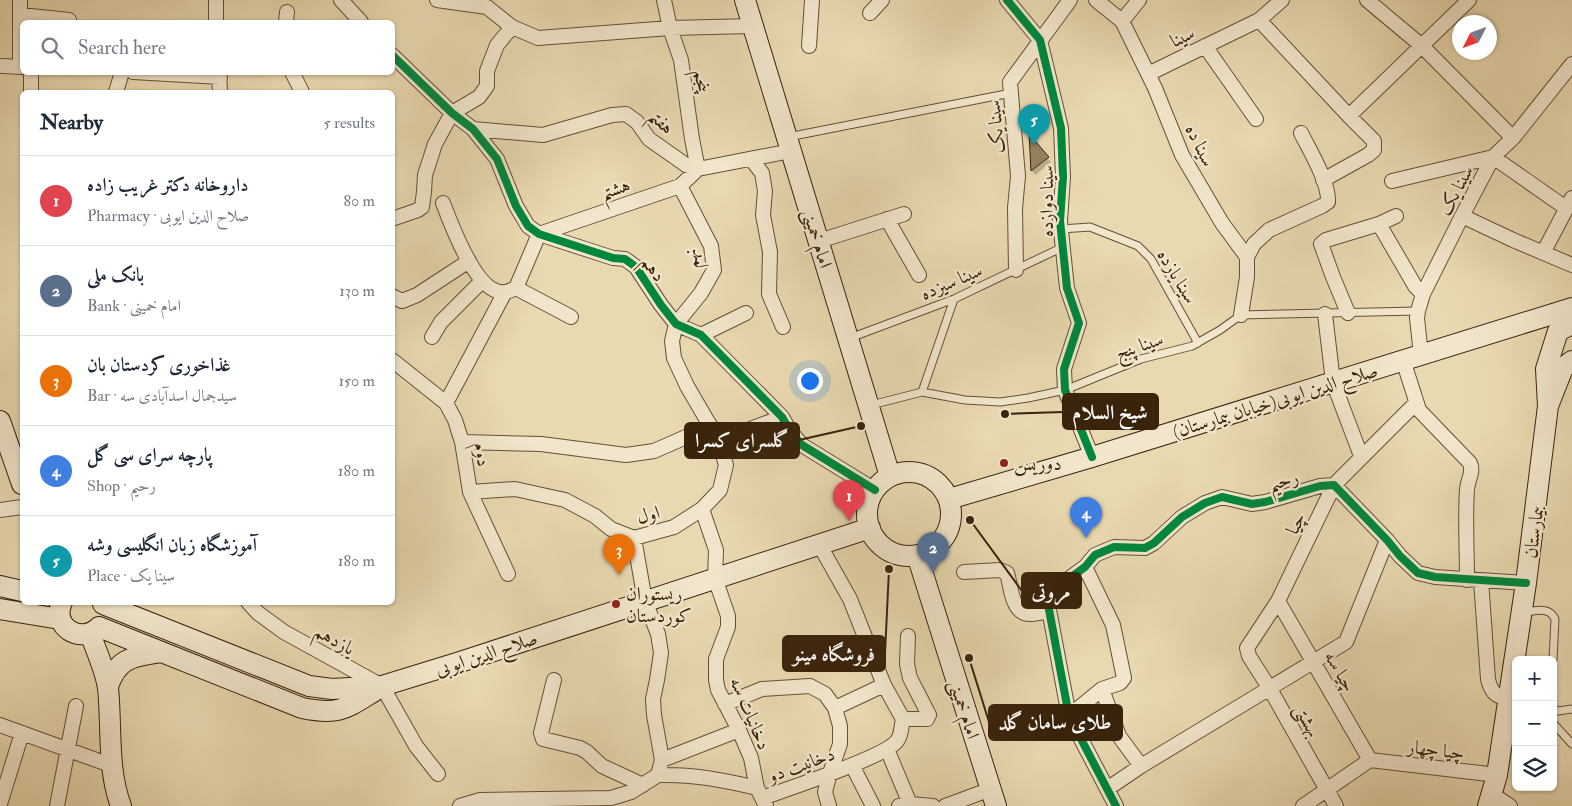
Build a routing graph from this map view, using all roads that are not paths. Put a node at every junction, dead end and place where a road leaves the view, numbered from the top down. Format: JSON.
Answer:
{"nodes":[{"id":1,"x":20,"y":0,"type":"edge"},
{"id":2,"x":216,"y":0,"type":"edge"},
{"id":3,"x":340,"y":0,"type":"edge"},
{"id":4,"x":437,"y":0,"type":"edge"},
{"id":5,"x":664,"y":0,"type":"edge"},
{"id":6,"x":745,"y":0,"type":"edge"},
{"id":7,"x":812,"y":0,"type":"edge"},
{"id":8,"x":882,"y":0,"type":"edge"},
{"id":9,"x":1007,"y":0,"type":"edge"},
{"id":10,"x":1070,"y":0,"type":"edge"},
{"id":11,"x":1096,"y":0,"type":"edge"},
{"id":12,"x":1139,"y":0,"type":"edge"},
{"id":13,"x":1282,"y":0,"type":"edge"},
{"id":14,"x":1367,"y":0,"type":"edge"},
{"id":15,"x":1469,"y":0,"type":"edge"},
{"id":16,"x":870,"y":13,"type":"dead end"},
{"id":17,"x":21,"y":15,"type":"junction"},
{"id":18,"x":21,"y":20,"type":"edge"},
{"id":19,"x":68,"y":20,"type":"dead end"},
{"id":20,"x":216,"y":20,"type":"edge"},
{"id":21,"x":359,"y":20,"type":"edge"},
{"id":22,"x":1122,"y":20,"type":"junction"},
{"id":23,"x":1259,"y":20,"type":"junction"},
{"id":24,"x":753,"y":26,"type":"junction"},
{"id":25,"x":512,"y":27,"type":"junction"},
{"id":26,"x":670,"y":28,"type":"junction"},
{"id":27,"x":1040,"y":40,"type":"junction"},
{"id":28,"x":809,"y":46,"type":"dead end"},
{"id":29,"x":1205,"y":46,"type":"junction"},
{"id":30,"x":1422,"y":46,"type":"junction"},
{"id":31,"x":395,"y":58,"type":"edge"},
{"id":32,"x":1572,"y":64,"type":"edge"},
{"id":33,"x":2,"y":66,"type":"dead end"},
{"id":34,"x":20,"y":68,"type":"edge"},
{"id":35,"x":1148,"y":74,"type":"junction"},
{"id":36,"x":26,"y":75,"type":"edge"},
{"id":37,"x":121,"y":75,"type":"edge"},
{"id":38,"x":219,"y":75,"type":"edge"},
{"id":39,"x":294,"y":75,"type":"edge"},
{"id":40,"x":29,"y":90,"type":"edge"},
{"id":41,"x":117,"y":90,"type":"edge"},
{"id":42,"x":220,"y":90,"type":"edge"},
{"id":43,"x":301,"y":90,"type":"edge"},
{"id":44,"x":1011,"y":94,"type":"junction"},
{"id":45,"x":452,"y":113,"type":"junction"},
{"id":46,"x":1349,"y":116,"type":"junction"},
{"id":47,"x":1256,"y":119,"type":"dead end"},
{"id":48,"x":473,"y":129,"type":"junction"},
{"id":49,"x":1301,"y":133,"type":"dead end"},
{"id":50,"x":1513,"y":138,"type":"junction"},
{"id":51,"x":789,"y":144,"type":"junction"},
{"id":52,"x":1493,"y":157,"type":"junction"},
{"id":53,"x":751,"y":159,"type":"junction"},
{"id":54,"x":698,"y":169,"type":"junction"},
{"id":55,"x":1323,"y":180,"type":"junction"},
{"id":56,"x":1392,"y":181,"type":"dead end"},
{"id":57,"x":680,"y":186,"type":"junction"},
{"id":58,"x":443,"y":203,"type":"dead end"},
{"id":59,"x":1569,"y":203,"type":"edge"},
{"id":60,"x":904,"y":214,"type":"dead end"},
{"id":61,"x":1396,"y":216,"type":"dead end"},
{"id":62,"x":1462,"y":216,"type":"junction"},
{"id":63,"x":395,"y":218,"type":"edge"},
{"id":64,"x":886,"y":219,"type":"junction"},
{"id":65,"x":1379,"y":224,"type":"junction"},
{"id":66,"x":1061,"y":229,"type":"junction"},
{"id":67,"x":539,"y":234,"type":"junction"},
{"id":68,"x":819,"y":240,"type":"junction"},
{"id":69,"x":1063,"y":247,"type":"junction"},
{"id":70,"x":1543,"y":253,"type":"junction"},
{"id":71,"x":1247,"y":257,"type":"junction"},
{"id":72,"x":469,"y":261,"type":"junction"},
{"id":73,"x":1572,"y":265,"type":"edge"},
{"id":74,"x":1016,"y":270,"type":"junction"},
{"id":75,"x":919,"y":275,"type":"dead end"},
{"id":76,"x":482,"y":281,"type":"junction"},
{"id":77,"x":510,"y":290,"type":"junction"},
{"id":78,"x":1423,"y":294,"type":"junction"},
{"id":79,"x":395,"y":298,"type":"edge"},
{"id":80,"x":954,"y":300,"type":"junction"},
{"id":81,"x":1572,"y":308,"type":"edge"},
{"id":82,"x":1418,"y":311,"type":"junction"},
{"id":83,"x":746,"y":313,"type":"dead end"},
{"id":84,"x":1348,"y":313,"type":"junction"},
{"id":85,"x":1325,"y":314,"type":"junction"},
{"id":86,"x":1241,"y":315,"type":"junction"},
{"id":87,"x":571,"y":317,"type":"dead end"},
{"id":88,"x":676,"y":324,"type":"junction"},
{"id":89,"x":1572,"y":324,"type":"edge"},
{"id":90,"x":783,"y":327,"type":"dead end"},
{"id":91,"x":701,"y":335,"type":"junction"},
{"id":92,"x":432,"y":337,"type":"dead end"},
{"id":93,"x":848,"y":338,"type":"junction"},
{"id":94,"x":1198,"y":343,"type":"junction"},
{"id":95,"x":1412,"y":357,"type":"junction"},
{"id":96,"x":1572,"y":361,"type":"edge"},
{"id":97,"x":395,"y":362,"type":"edge"},
{"id":98,"x":1332,"y":382,"type":"junction"},
{"id":99,"x":1065,"y":390,"type":"junction"},
{"id":100,"x":922,"y":392,"type":"junction"},
{"id":101,"x":446,"y":403,"type":"junction"},
{"id":102,"x":1416,"y":403,"type":"junction"},
{"id":103,"x":869,"y":406,"type":"junction"},
{"id":104,"x":1548,"y":406,"type":"junction"},
{"id":105,"x":782,"y":417,"type":"junction"},
{"id":106,"x":0,"y":421,"type":"edge"},
{"id":107,"x":711,"y":426,"type":"junction"},
{"id":108,"x":719,"y":441,"type":"junction"},
{"id":109,"x":462,"y":442,"type":"junction"},
{"id":110,"x":1361,"y":456,"type":"junction"},
{"id":111,"x":1092,"y":457,"type":"junction"},
{"id":112,"x":890,"y":476,"type":"junction"},
{"id":113,"x":20,"y":478,"type":"edge"},
{"id":114,"x":1334,"y":485,"type":"junction"},
{"id":115,"x":874,"y":490,"type":"junction"},
{"id":116,"x":470,"y":492,"type":"junction"},
{"id":117,"x":949,"y":499,"type":"junction"},
{"id":118,"x":20,"y":507,"type":"edge"},
{"id":119,"x":702,"y":509,"type":"junction"},
{"id":120,"x":0,"y":510,"type":"edge"},
{"id":121,"x":870,"y":528,"type":"junction"},
{"id":122,"x":634,"y":538,"type":"junction"},
{"id":123,"x":1387,"y":540,"type":"junction"},
{"id":124,"x":819,"y":544,"type":"junction"},
{"id":125,"x":917,"y":555,"type":"junction"},
{"id":126,"x":1085,"y":567,"type":"junction"},
{"id":127,"x":964,"y":572,"type":"dead end"},
{"id":128,"x":508,"y":574,"type":"dead end"},
{"id":129,"x":715,"y":578,"type":"junction"},
{"id":130,"x":1474,"y":580,"type":"junction"},
{"id":131,"x":1526,"y":583,"type":"junction"},
{"id":132,"x":0,"y":586,"type":"edge"},
{"id":133,"x":20,"y":591,"type":"edge"},
{"id":134,"x":645,"y":601,"type":"junction"},
{"id":135,"x":1278,"y":601,"type":"junction"},
{"id":136,"x":103,"y":605,"type":"edge"},
{"id":137,"x":107,"y":605,"type":"edge"},
{"id":138,"x":251,"y":605,"type":"edge"},
{"id":139,"x":1048,"y":605,"type":"junction"},
{"id":140,"x":0,"y":609,"type":"edge"},
{"id":141,"x":61,"y":611,"type":"edge"},
{"id":142,"x":1522,"y":612,"type":"junction"},
{"id":143,"x":95,"y":630,"type":"junction"},
{"id":144,"x":908,"y":636,"type":"dead end"},
{"id":145,"x":162,"y":652,"type":"junction"},
{"id":146,"x":1247,"y":652,"type":"joint"},
{"id":147,"x":1553,"y":656,"type":"edge"},
{"id":148,"x":1314,"y":662,"type":"junction"},
{"id":149,"x":554,"y":680,"type":"dead end"},
{"id":150,"x":884,"y":685,"type":"junction"},
{"id":151,"x":108,"y":686,"type":"junction"},
{"id":152,"x":382,"y":686,"type":"junction"},
{"id":153,"x":1102,"y":689,"type":"junction"},
{"id":154,"x":1270,"y":690,"type":"junction"},
{"id":155,"x":1508,"y":699,"type":"junction"},
{"id":156,"x":725,"y":704,"type":"junction"},
{"id":157,"x":76,"y":706,"type":"dead end"},
{"id":158,"x":835,"y":708,"type":"junction"},
{"id":159,"x":1572,"y":709,"type":"edge"},
{"id":160,"x":1557,"y":711,"type":"edge"},
{"id":161,"x":1070,"y":716,"type":"junction"},
{"id":162,"x":903,"y":719,"type":"junction"},
{"id":163,"x":0,"y":725,"type":"edge"},
{"id":164,"x":1557,"y":727,"type":"edge"},
{"id":165,"x":739,"y":730,"type":"junction"},
{"id":166,"x":22,"y":733,"type":"junction"},
{"id":167,"x":1572,"y":744,"type":"edge"},
{"id":168,"x":887,"y":749,"type":"junction"},
{"id":169,"x":68,"y":750,"type":"junction"},
{"id":170,"x":662,"y":760,"type":"junction"},
{"id":171,"x":1370,"y":760,"type":"junction"},
{"id":172,"x":852,"y":765,"type":"junction"},
{"id":173,"x":113,"y":766,"type":"junction"},
{"id":174,"x":1141,"y":766,"type":"junction"},
{"id":175,"x":830,"y":773,"type":"junction"},
{"id":176,"x":438,"y":774,"type":"dead end"},
{"id":177,"x":658,"y":775,"type":"junction"},
{"id":178,"x":642,"y":785,"type":"junction"},
{"id":179,"x":1107,"y":789,"type":"junction"},
{"id":180,"x":1326,"y":790,"type":"junction"},
{"id":181,"x":1492,"y":792,"type":"edge"},
{"id":182,"x":762,"y":797,"type":"edge"},
{"id":183,"x":993,"y":798,"type":"edge"},
{"id":184,"x":0,"y":804,"type":"edge"},
{"id":185,"x":904,"y":805,"type":"edge"},
{"id":186,"x":57,"y":806,"type":"edge"},
{"id":187,"x":121,"y":806,"type":"edge"},
{"id":188,"x":460,"y":806,"type":"edge"},
{"id":189,"x":829,"y":806,"type":"edge"},
{"id":190,"x":873,"y":806,"type":"edge"},
{"id":191,"x":933,"y":806,"type":"edge"},
{"id":192,"x":945,"y":806,"type":"edge"},
{"id":193,"x":1116,"y":806,"type":"edge"},
{"id":194,"x":1303,"y":806,"type":"edge"},
{"id":195,"x":1336,"y":806,"type":"edge"},
{"id":196,"x":1510,"y":806,"type":"edge"}],
"edges":[{"from":1,"to":17,"type":"street"},
{"from":2,"to":20,"type":"street"},
{"from":3,"to":21,"type":"street"},
{"from":4,"to":25,"type":"street"},
{"from":5,"to":26,"type":"street","name":"پنجم"},
{"from":6,"to":24,"type":"main road","name":"امام خمینی"},
{"from":7,"to":28,"type":"street"},
{"from":8,"to":16,"type":"street"},
{"from":9,"to":27,"type":"street"},
{"from":10,"to":27,"type":"street","name":"سینا یک"},
{"from":11,"to":22,"type":"street","name":"سینا ده"},
{"from":12,"to":22,"type":"street"},
{"from":13,"to":23,"type":"street","name":"سینا"},
{"from":14,"to":30,"type":"street"},
{"from":15,"to":30,"type":"street"},
{"from":17,"to":18,"type":"street"},
{"from":17,"to":19,"type":"street"},
{"from":22,"to":35,"type":"street","name":"سینا ده"},
{"from":23,"to":29,"type":"street","name":"سینا"},
{"from":23,"to":46,"type":"street"},
{"from":24,"to":26,"type":"street"},
{"from":24,"to":51,"type":"main road","name":"امام خمینی"},
{"from":25,"to":26,"type":"street"},
{"from":25,"to":45,"type":"street"},
{"from":26,"to":54,"type":"street","name":"پنجم"},
{"from":27,"to":44,"type":"street","name":"سینا یک"},
{"from":27,"to":66,"type":"street","name":"سینا دوازده"},
{"from":29,"to":35,"type":"street","name":"سینا"},
{"from":29,"to":47,"type":"street"},
{"from":30,"to":46,"type":"street"},
{"from":30,"to":50,"type":"street"},
{"from":31,"to":45,"type":"street","name":"دهم"},
{"from":32,"to":50,"type":"street","name":"سینا یک"},
{"from":33,"to":34,"type":"street"},
{"from":35,"to":71,"type":"street","name":"سینا ده"},
{"from":36,"to":40,"type":"street"},
{"from":37,"to":41,"type":"street"},
{"from":38,"to":42,"type":"street"},
{"from":39,"to":43,"type":"street"},
{"from":44,"to":51,"type":"lane"},
{"from":44,"to":74,"type":"street","name":"سینا یک"},
{"from":45,"to":48,"type":"street","name":"دهم"},
{"from":45,"to":63,"type":"street"},
{"from":46,"to":55,"type":"street"},
{"from":48,"to":54,"type":"street","name":"هفتم"},
{"from":48,"to":67,"type":"street","name":"دهم"},
{"from":49,"to":55,"type":"street"},
{"from":50,"to":52,"type":"street","name":"سینا یک"},
{"from":51,"to":53,"type":"street"},
{"from":51,"to":68,"type":"main road","name":"امام خمینی"},
{"from":52,"to":56,"type":"street"},
{"from":52,"to":59,"type":"street"},
{"from":52,"to":62,"type":"street","name":"سینا یک"},
{"from":53,"to":54,"type":"street"},
{"from":53,"to":90,"type":"street"},
{"from":54,"to":57,"type":"street","name":"هشتم"},
{"from":55,"to":71,"type":"street"},
{"from":57,"to":67,"type":"street","name":"هشتم"},
{"from":57,"to":88,"type":"street","name":"نهم"},
{"from":58,"to":72,"type":"street"},
{"from":59,"to":70,"type":"street"},
{"from":60,"to":64,"type":"street"},
{"from":61,"to":65,"type":"street"},
{"from":62,"to":70,"type":"street"},
{"from":62,"to":78,"type":"street","name":"سینا یک"},
{"from":64,"to":68,"type":"street"},
{"from":64,"to":75,"type":"street"},
{"from":65,"to":78,"type":"street"},
{"from":65,"to":84,"type":"street"},
{"from":66,"to":69,"type":"street","name":"سینا دوازده"},
{"from":66,"to":94,"type":"lane","name":"سینا یازده"},
{"from":67,"to":77,"type":"street"},
{"from":67,"to":88,"type":"street","name":"دهم"},
{"from":68,"to":93,"type":"main road","name":"امام خمینی"},
{"from":69,"to":74,"type":"lane","name":"سینا سیزده"},
{"from":69,"to":99,"type":"street","name":"سینا دوازده"},
{"from":70,"to":73,"type":"street"},
{"from":71,"to":86,"type":"street"},
{"from":72,"to":76,"type":"street"},
{"from":72,"to":79,"type":"street"},
{"from":74,"to":80,"type":"lane","name":"سینا سیزده"},
{"from":76,"to":77,"type":"street"},
{"from":76,"to":92,"type":"street"},
{"from":77,"to":87,"type":"street"},
{"from":77,"to":101,"type":"street"},
{"from":78,"to":82,"type":"street","name":"سینا یک"},
{"from":80,"to":93,"type":"lane","name":"سینا سیزده"},
{"from":80,"to":100,"type":"lane"},
{"from":81,"to":95,"type":"main road","name":"صلاح الدین ایوبی(خیابان بیمارستان)"},
{"from":82,"to":84,"type":"lane"},
{"from":82,"to":95,"type":"street","name":"سینا یک"},
{"from":83,"to":91,"type":"street"},
{"from":84,"to":85,"type":"lane"},
{"from":85,"to":86,"type":"lane"},
{"from":85,"to":98,"type":"street"},
{"from":86,"to":94,"type":"lane","name":"سینا پنج"},
{"from":88,"to":91,"type":"street","name":"دهم"},
{"from":88,"to":107,"type":"street","name":"اول"},
{"from":89,"to":104,"type":"main road"},
{"from":91,"to":105,"type":"street","name":"دهم"},
{"from":93,"to":103,"type":"main road","name":"امام خمینی"},
{"from":94,"to":99,"type":"lane","name":"سینا پنج"},
{"from":95,"to":98,"type":"main road","name":"صلاح الدین ایوبی(خیابان بیمارستان)"},
{"from":95,"to":102,"type":"street","name":"سینا یک"},
{"from":96,"to":104,"type":"main road"},
{"from":97,"to":101,"type":"street","name":"دوم"},
{"from":98,"to":110,"type":"street"},
{"from":98,"to":111,"type":"main road","name":"صلاح الدین ایوبی(خیابان بیمارستان)"},
{"from":99,"to":100,"type":"lane","name":"سینا پنج"},
{"from":99,"to":111,"type":"street"},
{"from":100,"to":103,"type":"lane","name":"سینا پنج"},
{"from":101,"to":109,"type":"street","name":"دوم"},
{"from":102,"to":110,"type":"street","name":"چیا"},
{"from":102,"to":130,"type":"street"},
{"from":103,"to":112,"type":"main road","name":"امام خمینی"},
{"from":104,"to":131,"type":"main road","name":"بیمارستان"},
{"from":105,"to":108,"type":"street"},
{"from":105,"to":115,"type":"street","name":"دهم"},
{"from":106,"to":113,"type":"main road"},
{"from":107,"to":108,"type":"street","name":"اول"},
{"from":107,"to":109,"type":"street"},
{"from":108,"to":119,"type":"street","name":"اول"},
{"from":109,"to":116,"type":"street","name":"دوم"},
{"from":110,"to":114,"type":"street","name":"چیا"},
{"from":111,"to":117,"type":"main road","name":"صلاح الدین ایوبی(خیابان بیمارستان)"},
{"from":112,"to":115,"type":"main road"},
{"from":112,"to":117,"type":"main road"},
{"from":114,"to":123,"type":"street"},
{"from":114,"to":126,"type":"street","name":"رحیم"},
{"from":114,"to":135,"type":"street","name":"چیا"},
{"from":115,"to":121,"type":"main road"},
{"from":116,"to":122,"type":"street","name":"اول"},
{"from":116,"to":128,"type":"street","name":"دوم"},
{"from":117,"to":125,"type":"main road"},
{"from":118,"to":120,"type":"street"},
{"from":119,"to":122,"type":"street","name":"اول"},
{"from":119,"to":129,"type":"street","name":"دخانیات سه"},
{"from":121,"to":124,"type":"main road","name":"صلاح الدین ایوبی"},
{"from":121,"to":125,"type":"main road"},
{"from":122,"to":134,"type":"street"},
{"from":123,"to":130,"type":"street"},
{"from":123,"to":148,"type":"street"},
{"from":124,"to":129,"type":"main road","name":"صلاح الدین ایوبی"},
{"from":124,"to":150,"type":"street"},
{"from":125,"to":183,"type":"main road","name":"امام خمینی"},
{"from":126,"to":139,"type":"street","name":"رحیم"},
{"from":126,"to":153,"type":"street"},
{"from":127,"to":139,"type":"street"},
{"from":129,"to":134,"type":"main road","name":"صلاح الدین ایوبی"},
{"from":129,"to":156,"type":"street","name":"دخانیات سه"},
{"from":130,"to":131,"type":"street"},
{"from":130,"to":155,"type":"street"},
{"from":131,"to":142,"type":"main road","name":"بیمارستان"},
{"from":132,"to":133,"type":"main road"},
{"from":134,"to":152,"type":"main road","name":"صلاح الدین ایوبی"},
{"from":134,"to":170,"type":"street"},
{"from":135,"to":146,"type":"street","name":"چیا"},
{"from":135,"to":148,"type":"street","name":"چیا سه"},
{"from":136,"to":143,"type":"main road"},
{"from":137,"to":152,"type":"main road","name":"صلاح الدین ایوبی"},
{"from":138,"to":152,"type":"street","name":"یازدهم"},
{"from":139,"to":161,"type":"street"},
{"from":140,"to":141,"type":"main road"},
{"from":141,"to":143,"type":"main road"},
{"from":142,"to":147,"type":"lane"},
{"from":142,"to":155,"type":"main road","name":"بیمارستان"},
{"from":143,"to":145,"type":"main road"},
{"from":143,"to":151,"type":"main road"},
{"from":144,"to":162,"type":"street"},
{"from":145,"to":151,"type":"main road"},
{"from":145,"to":152,"type":"main road"},
{"from":146,"to":154,"type":"street","name":"بهشتی"},
{"from":148,"to":154,"type":"street"},
{"from":148,"to":171,"type":"street","name":"چیا سه"},
{"from":149,"to":178,"type":"street"},
{"from":150,"to":158,"type":"street"},
{"from":150,"to":162,"type":"street"},
{"from":151,"to":173,"type":"main road"},
{"from":152,"to":176,"type":"street"},
{"from":153,"to":161,"type":"street"},
{"from":153,"to":174,"type":"street"},
{"from":154,"to":174,"type":"street"},
{"from":154,"to":180,"type":"street","name":"بهشتی"},
{"from":155,"to":181,"type":"main road","name":"بیمارستان"},
{"from":156,"to":158,"type":"street"},
{"from":156,"to":165,"type":"street","name":"دخانیات سه"},
{"from":157,"to":169,"type":"street"},
{"from":158,"to":175,"type":"street"},
{"from":159,"to":160,"type":"lane"},
{"from":161,"to":179,"type":"street"},
{"from":162,"to":168,"type":"street"},
{"from":163,"to":166,"type":"street"},
{"from":164,"to":167,"type":"lane"},
{"from":165,"to":170,"type":"street"},
{"from":165,"to":182,"type":"street","name":"دخانیات سه"},
{"from":166,"to":169,"type":"street"},
{"from":166,"to":184,"type":"street"},
{"from":168,"to":172,"type":"street","name":"دخانیت دو"},
{"from":168,"to":185,"type":"street"},
{"from":169,"to":173,"type":"street"},
{"from":169,"to":186,"type":"street"},
{"from":170,"to":177,"type":"street"},
{"from":171,"to":180,"type":"street"},
{"from":171,"to":181,"type":"street","name":"چیا چهار"},
{"from":172,"to":175,"type":"street","name":"دخانیت دو"},
{"from":172,"to":190,"type":"street"},
{"from":173,"to":187,"type":"main road"},
{"from":174,"to":179,"type":"street"},
{"from":175,"to":182,"type":"street","name":"دخانیت دو"},
{"from":175,"to":189,"type":"street"},
{"from":177,"to":178,"type":"street"},
{"from":177,"to":182,"type":"street"},
{"from":178,"to":188,"type":"street"},
{"from":179,"to":193,"type":"street"},
{"from":180,"to":194,"type":"street"},
{"from":180,"to":195,"type":"street","name":"بهشتی"},
{"from":181,"to":196,"type":"street"},
{"from":183,"to":192,"type":"street"},
{"from":185,"to":191,"type":"street"}]}
